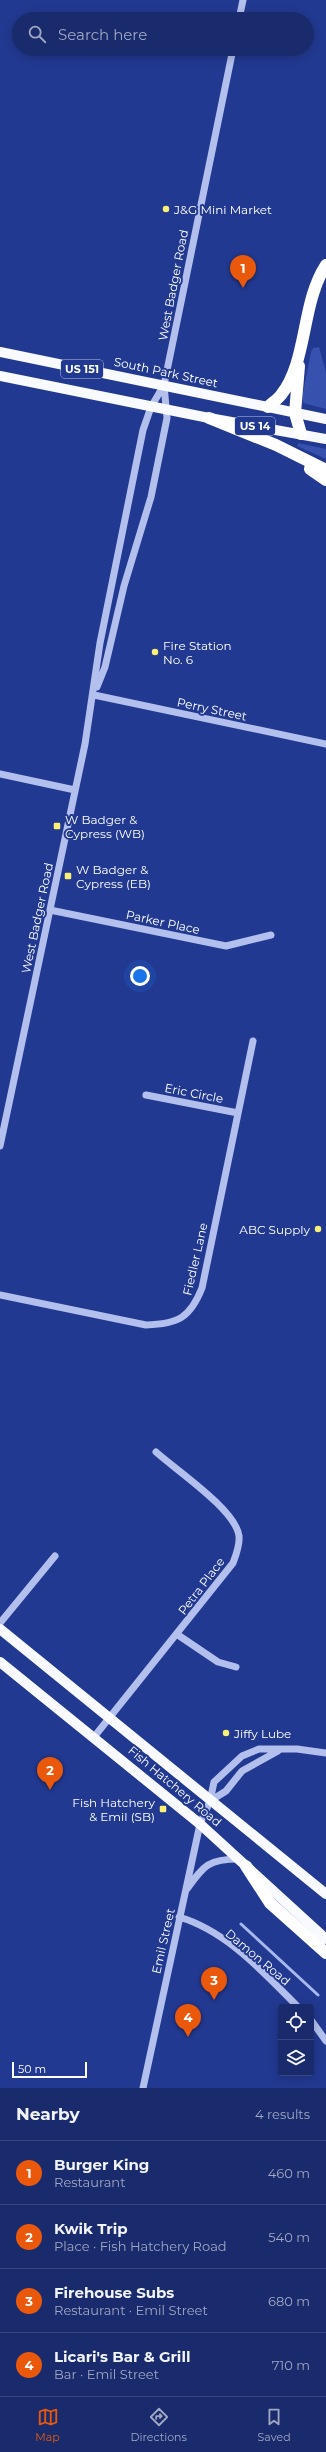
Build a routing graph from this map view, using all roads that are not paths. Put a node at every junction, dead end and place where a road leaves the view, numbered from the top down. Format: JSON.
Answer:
{"nodes":[{"id":1,"x":243,"y":0,"type":"edge"},
{"id":2,"x":240,"y":12,"type":"edge"},
{"id":3,"x":232,"y":56,"type":"edge"},
{"id":4,"x":326,"y":265,"type":"edge"},
{"id":5,"x":300,"y":349,"type":"junction"},
{"id":6,"x":0,"y":352,"type":"edge"},
{"id":7,"x":0,"y":376,"type":"edge"},
{"id":8,"x":164,"y":385,"type":"junction"},
{"id":9,"x":151,"y":407,"type":"junction"},
{"id":10,"x":268,"y":407,"type":"junction"},
{"id":11,"x":167,"y":410,"type":"junction"},
{"id":12,"x":294,"y":413,"type":"junction"},
{"id":13,"x":208,"y":418,"type":"junction"},
{"id":14,"x":326,"y":419,"type":"edge"},
{"id":15,"x":301,"y":434,"type":"junction"},
{"id":16,"x":326,"y":439,"type":"edge"},
{"id":17,"x":293,"y":453,"type":"junction"},
{"id":18,"x":326,"y":470,"type":"edge"},
{"id":19,"x":326,"y":480,"type":"edge"},
{"id":20,"x":94,"y":694,"type":"junction"},
{"id":21,"x":326,"y":744,"type":"edge"},
{"id":22,"x":0,"y":774,"type":"edge"},
{"id":23,"x":75,"y":790,"type":"junction"},
{"id":24,"x":50,"y":910,"type":"junction"},
{"id":25,"x":271,"y":935,"type":"dead end"},
{"id":26,"x":253,"y":1041,"type":"dead end"},
{"id":27,"x":146,"y":1095,"type":"dead end"},
{"id":28,"x":238,"y":1112,"type":"junction"},
{"id":29,"x":0,"y":1146,"type":"edge"},
{"id":30,"x":0,"y":1295,"type":"edge"},
{"id":31,"x":156,"y":1452,"type":"dead end"},
{"id":32,"x":55,"y":1556,"type":"dead end"},
{"id":33,"x":0,"y":1623,"type":"edge"},
{"id":34,"x":0,"y":1629,"type":"edge"},
{"id":35,"x":178,"y":1635,"type":"junction"},
{"id":36,"x":0,"y":1662,"type":"edge"},
{"id":37,"x":236,"y":1667,"type":"dead end"},
{"id":38,"x":109,"y":1719,"type":"junction"},
{"id":39,"x":94,"y":1737,"type":"junction"},
{"id":40,"x":280,"y":1750,"type":"junction"},
{"id":41,"x":326,"y":1753,"type":"edge"},
{"id":42,"x":210,"y":1801,"type":"junction"},
{"id":43,"x":200,"y":1824,"type":"junction"},
{"id":44,"x":243,"y":1863,"type":"junction"},
{"id":45,"x":185,"y":1890,"type":"junction"},
{"id":46,"x":326,"y":1894,"type":"edge"},
{"id":47,"x":179,"y":1917,"type":"junction"},
{"id":48,"x":326,"y":1939,"type":"edge"},
{"id":49,"x":326,"y":1953,"type":"edge"},
{"id":50,"x":295,"y":2004,"type":"edge"},
{"id":51,"x":314,"y":2024,"type":"edge"},
{"id":52,"x":326,"y":2041,"type":"edge"},
{"id":53,"x":142,"y":2088,"type":"edge"}],
"edges":[{"from":1,"to":2,"type":"street"},
{"from":3,"to":8,"type":"street","name":"West Badger Road"},
{"from":4,"to":5,"type":"highway"},
{"from":5,"to":10,"type":"highway"},
{"from":5,"to":12,"type":"highway"},
{"from":6,"to":8,"type":"main road","name":"South Park Street","number":"US 151"},
{"from":7,"to":9,"type":"main road","number":"US 151"},
{"from":8,"to":9,"type":"street","name":"West Badger Road"},
{"from":8,"to":10,"type":"main road","name":"South Park Street","number":"US 151"},
{"from":8,"to":11,"type":"street","name":"West Badger Road"},
{"from":9,"to":11,"type":"main road","number":"US 151"},
{"from":9,"to":20,"type":"street","name":"West Badger Road"},
{"from":10,"to":12,"type":"main road","name":"South Park Street","number":"US 151"},
{"from":11,"to":13,"type":"main road","number":"US 151"},
{"from":11,"to":20,"type":"street","name":"West Badger Road"},
{"from":12,"to":14,"type":"main road","name":"South Park Street","number":"US 151"},
{"from":12,"to":15,"type":"highway"},
{"from":13,"to":15,"type":"main road","number":"US 14"},
{"from":13,"to":17,"type":"highway","number":"US 151"},
{"from":15,"to":16,"type":"main road","number":"US 14"},
{"from":17,"to":18,"type":"highway","number":"US 151"},
{"from":17,"to":19,"type":"highway"},
{"from":20,"to":21,"type":"street","name":"Perry Street"},
{"from":20,"to":23,"type":"street","name":"West Badger Road"},
{"from":22,"to":23,"type":"street"},
{"from":23,"to":24,"type":"street","name":"West Badger Road"},
{"from":24,"to":25,"type":"street","name":"Parker Place"},
{"from":24,"to":29,"type":"street","name":"West Badger Road"},
{"from":26,"to":28,"type":"street","name":"Fiedler Lane"},
{"from":27,"to":28,"type":"street","name":"Eric Circle"},
{"from":28,"to":30,"type":"street","name":"Fiedler Lane"},
{"from":31,"to":35,"type":"street","name":"Petra Place"},
{"from":32,"to":33,"type":"street"},
{"from":34,"to":38,"type":"main road","name":"Fish Hatchery Road"},
{"from":35,"to":37,"type":"street"},
{"from":35,"to":38,"type":"street","name":"Petra Place"},
{"from":36,"to":39,"type":"main road","name":"Fish Hatchery Road"},
{"from":38,"to":39,"type":"street","name":"Petra Place"},
{"from":38,"to":42,"type":"main road","name":"Fish Hatchery Road"},
{"from":39,"to":43,"type":"main road","name":"Fish Hatchery Road"},
{"from":40,"to":41,"type":"street","name":"Emil Street"},
{"from":40,"to":42,"type":"street"},
{"from":40,"to":42,"type":"street","name":"Emil Street"},
{"from":42,"to":43,"type":"street","name":"Emil Street"},
{"from":42,"to":46,"type":"main road","name":"Fish Hatchery Road"},
{"from":43,"to":44,"type":"main road","name":"Fish Hatchery Road"},
{"from":43,"to":45,"type":"street","name":"Emil Street"},
{"from":44,"to":45,"type":"street"},
{"from":44,"to":48,"type":"main road","name":"Fish Hatchery Road"},
{"from":44,"to":49,"type":"highway"},
{"from":45,"to":47,"type":"street","name":"Emil Street"},
{"from":47,"to":50,"type":"street","name":"Damon Road"},
{"from":47,"to":53,"type":"street","name":"Emil Street"},
{"from":51,"to":52,"type":"street"}]}
